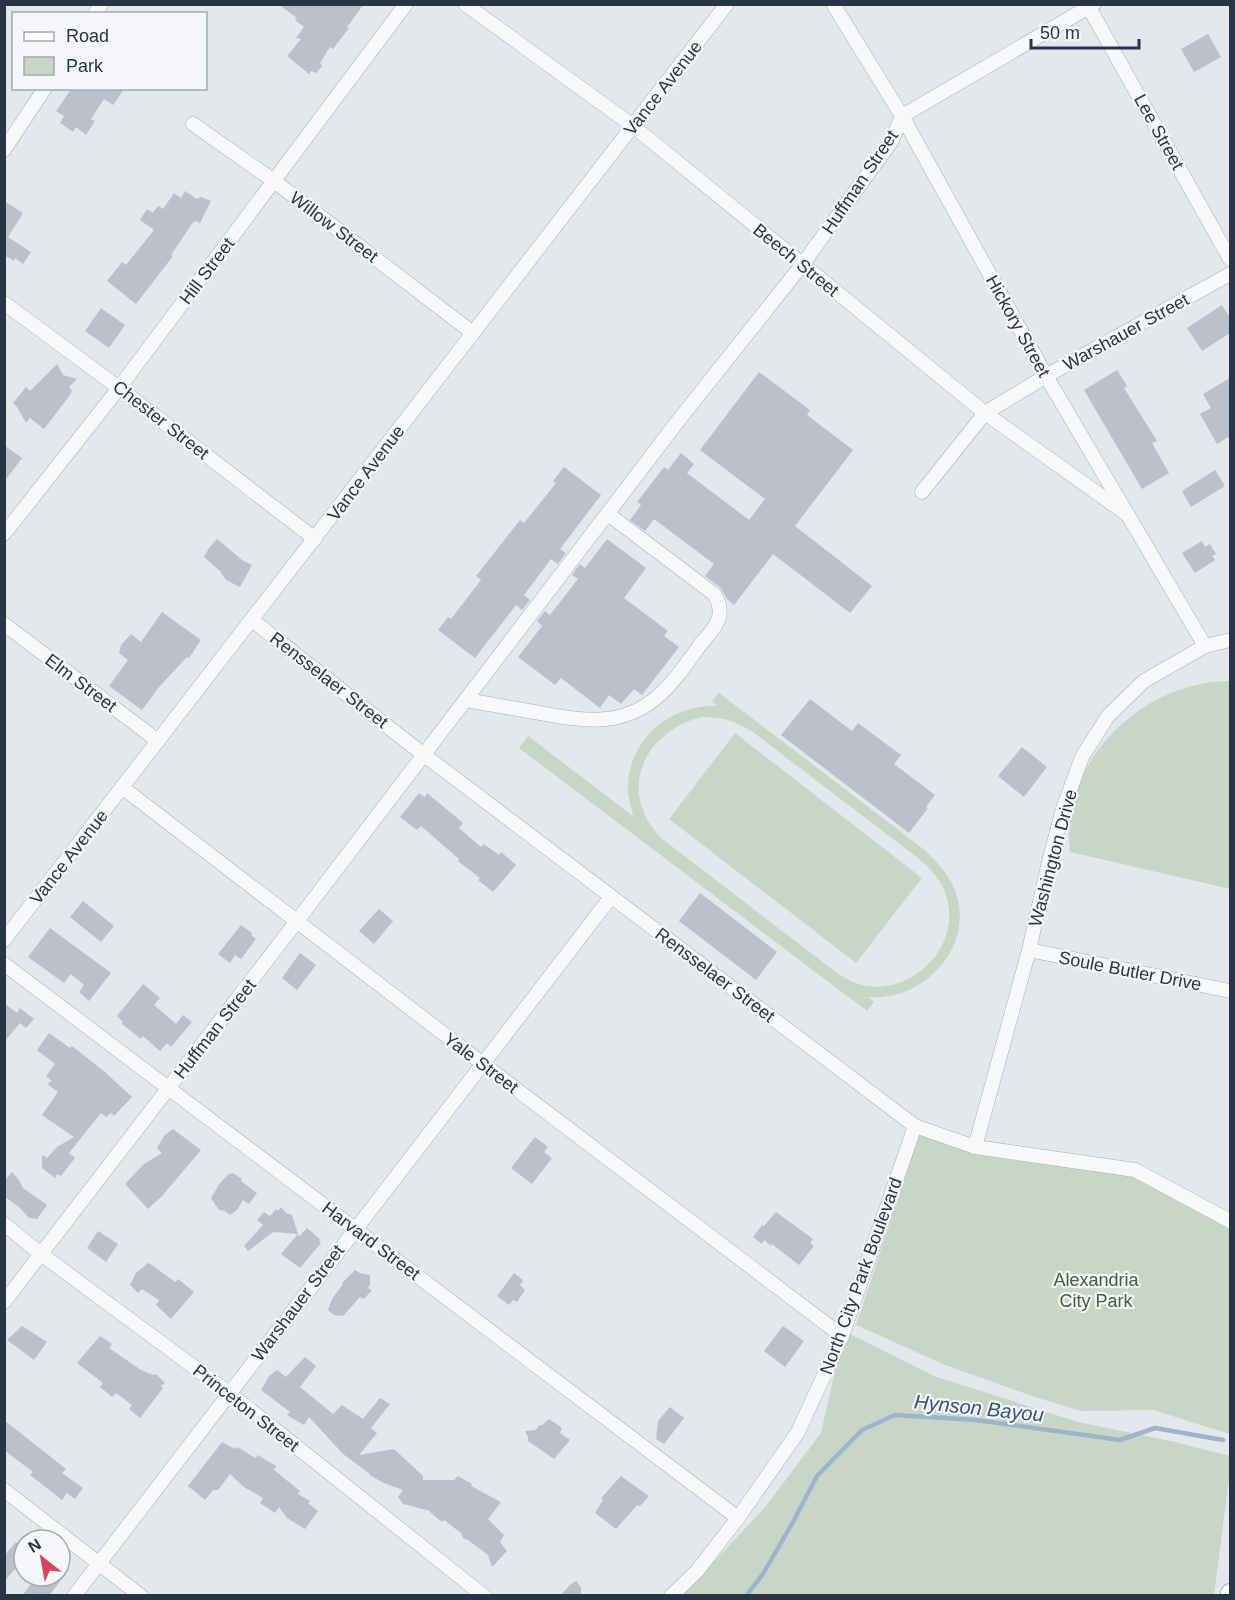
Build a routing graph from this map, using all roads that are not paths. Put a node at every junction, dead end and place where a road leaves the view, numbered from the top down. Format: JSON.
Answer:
{"nodes":[{"id":1,"x":406,"y":4,"type":"edge"},
{"id":2,"x":465,"y":4,"type":"edge"},
{"id":3,"x":727,"y":4,"type":"edge"},
{"id":4,"x":832,"y":4,"type":"edge"},
{"id":5,"x":1090,"y":5,"type":"edge"},
{"id":6,"x":44,"y":90,"type":"edge"},
{"id":7,"x":902,"y":116,"type":"junction"},
{"id":8,"x":193,"y":124,"type":"dead end"},
{"id":9,"x":633,"y":126,"type":"junction"},
{"id":10,"x":4,"y":150,"type":"edge"},
{"id":11,"x":274,"y":181,"type":"junction"},
{"id":12,"x":1230,"y":259,"type":"edge"},
{"id":13,"x":802,"y":265,"type":"junction"},
{"id":14,"x":1230,"y":274,"type":"edge"},
{"id":15,"x":4,"y":303,"type":"edge"},
{"id":16,"x":473,"y":333,"type":"junction"},
{"id":17,"x":1046,"y":376,"type":"junction"},
{"id":18,"x":119,"y":388,"type":"junction"},
{"id":19,"x":985,"y":413,"type":"junction"},
{"id":20,"x":921,"y":492,"type":"dead end"},
{"id":21,"x":608,"y":514,"type":"junction"},
{"id":22,"x":1128,"y":515,"type":"junction"},
{"id":23,"x":4,"y":534,"type":"edge"},
{"id":24,"x":315,"y":539,"type":"junction"},
{"id":25,"x":252,"y":620,"type":"junction"},
{"id":26,"x":4,"y":624,"type":"edge"},
{"id":27,"x":1230,"y":640,"type":"edge"},
{"id":28,"x":1205,"y":646,"type":"junction"},
{"id":29,"x":466,"y":700,"type":"junction"},
{"id":30,"x":158,"y":741,"type":"junction"},
{"id":31,"x":424,"y":755,"type":"junction"},
{"id":32,"x":123,"y":788,"type":"junction"},
{"id":33,"x":611,"y":897,"type":"junction"},
{"id":34,"x":297,"y":921,"type":"junction"},
{"id":35,"x":4,"y":940,"type":"edge"},
{"id":36,"x":1029,"y":950,"type":"junction"},
{"id":37,"x":4,"y":964,"type":"edge"},
{"id":38,"x":1230,"y":991,"type":"edge"},
{"id":39,"x":483,"y":1065,"type":"junction"},
{"id":40,"x":168,"y":1090,"type":"junction"},
{"id":41,"x":915,"y":1126,"type":"junction"},
{"id":42,"x":975,"y":1147,"type":"junction"},
{"id":43,"x":1230,"y":1221,"type":"edge"},
{"id":44,"x":4,"y":1224,"type":"edge"},
{"id":45,"x":355,"y":1229,"type":"junction"},
{"id":46,"x":41,"y":1254,"type":"junction"},
{"id":47,"x":4,"y":1302,"type":"edge"},
{"id":48,"x":842,"y":1336,"type":"junction"},
{"id":49,"x":229,"y":1393,"type":"junction"},
{"id":50,"x":4,"y":1490,"type":"edge"},
{"id":51,"x":738,"y":1518,"type":"junction"},
{"id":52,"x":99,"y":1563,"type":"junction"},
{"id":53,"x":74,"y":1596,"type":"edge"},
{"id":54,"x":141,"y":1596,"type":"edge"},
{"id":55,"x":484,"y":1596,"type":"edge"},
{"id":56,"x":672,"y":1596,"type":"edge"}],
"edges":[{"from":1,"to":11,"type":"street","name":"Hill Street"},
{"from":2,"to":9,"type":"street","name":"Beech Street"},
{"from":3,"to":9,"type":"street","name":"Vance Avenue"},
{"from":4,"to":7,"type":"street","name":"Hickory Street"},
{"from":5,"to":7,"type":"street","name":"Huffman Street"},
{"from":5,"to":12,"type":"street","name":"Lee Street"},
{"from":6,"to":10,"type":"street"},
{"from":7,"to":13,"type":"street","name":"Huffman Street"},
{"from":7,"to":17,"type":"street","name":"Hickory Street"},
{"from":8,"to":11,"type":"street","name":"Willow Street"},
{"from":9,"to":13,"type":"street","name":"Beech Street"},
{"from":9,"to":16,"type":"street","name":"Vance Avenue"},
{"from":11,"to":16,"type":"street","name":"Willow Street"},
{"from":11,"to":18,"type":"street","name":"Hill Street"},
{"from":13,"to":19,"type":"street","name":"Beech Street"},
{"from":13,"to":21,"type":"street","name":"Huffman Street"},
{"from":14,"to":17,"type":"street","name":"Warshauer Street"},
{"from":15,"to":18,"type":"street","name":"Chester Street"},
{"from":16,"to":24,"type":"street","name":"Vance Avenue"},
{"from":17,"to":19,"type":"street","name":"Warshauer Street"},
{"from":17,"to":22,"type":"street","name":"Hickory Street"},
{"from":18,"to":23,"type":"street","name":"Hill Street"},
{"from":18,"to":24,"type":"street","name":"Chester Street"},
{"from":19,"to":20,"type":"street","name":"Warshauer Street"},
{"from":19,"to":22,"type":"street","name":"Beech Street"},
{"from":21,"to":29,"type":"street","name":"Huffman Street"},
{"from":21,"to":29,"type":"street"},
{"from":22,"to":28,"type":"street","name":"Hickory Street"},
{"from":24,"to":25,"type":"street","name":"Vance Avenue"},
{"from":25,"to":30,"type":"street","name":"Vance Avenue"},
{"from":25,"to":31,"type":"street","name":"Rensselaer Street"},
{"from":26,"to":30,"type":"street","name":"Elm Street"},
{"from":27,"to":28,"type":"street","name":"Washington Drive"},
{"from":28,"to":36,"type":"street","name":"Washington Drive"},
{"from":29,"to":31,"type":"street","name":"Huffman Street"},
{"from":30,"to":32,"type":"street","name":"Vance Avenue"},
{"from":31,"to":33,"type":"street","name":"Rensselaer Street"},
{"from":31,"to":34,"type":"street","name":"Huffman Street"},
{"from":32,"to":34,"type":"street","name":"Yale Street"},
{"from":32,"to":35,"type":"street","name":"Vance Avenue"},
{"from":33,"to":39,"type":"street","name":"Warshauer Street"},
{"from":33,"to":41,"type":"street","name":"Rensselaer Street"},
{"from":34,"to":39,"type":"street","name":"Yale Street"},
{"from":34,"to":40,"type":"street","name":"Huffman Street"},
{"from":36,"to":38,"type":"street","name":"Soule Butler Drive"},
{"from":36,"to":42,"type":"street","name":"Washington Drive"},
{"from":37,"to":40,"type":"street","name":"Harvard Street"},
{"from":39,"to":45,"type":"street","name":"Warshauer Street"},
{"from":39,"to":48,"type":"street","name":"Yale Street"},
{"from":40,"to":45,"type":"street","name":"Harvard Street"},
{"from":40,"to":46,"type":"street","name":"Huffman Street"},
{"from":41,"to":42,"type":"street","name":"Rensselaer Street"},
{"from":41,"to":48,"type":"street","name":"North City Park Boulevard"},
{"from":42,"to":43,"type":"street","name":"Rensselaer Street"},
{"from":44,"to":46,"type":"street","name":"Princeton Street"},
{"from":45,"to":49,"type":"street","name":"Warshauer Street"},
{"from":45,"to":51,"type":"street","name":"Harvard Street"},
{"from":46,"to":47,"type":"street","name":"Huffman Street"},
{"from":46,"to":49,"type":"street","name":"Princeton Street"},
{"from":48,"to":51,"type":"street","name":"North City Park Boulevard"},
{"from":49,"to":52,"type":"street","name":"Warshauer Street"},
{"from":49,"to":55,"type":"street","name":"Princeton Street"},
{"from":50,"to":52,"type":"street"},
{"from":51,"to":56,"type":"street","name":"North City Park Boulevard"},
{"from":52,"to":53,"type":"street","name":"Warshauer Street"},
{"from":52,"to":54,"type":"street"}]}
